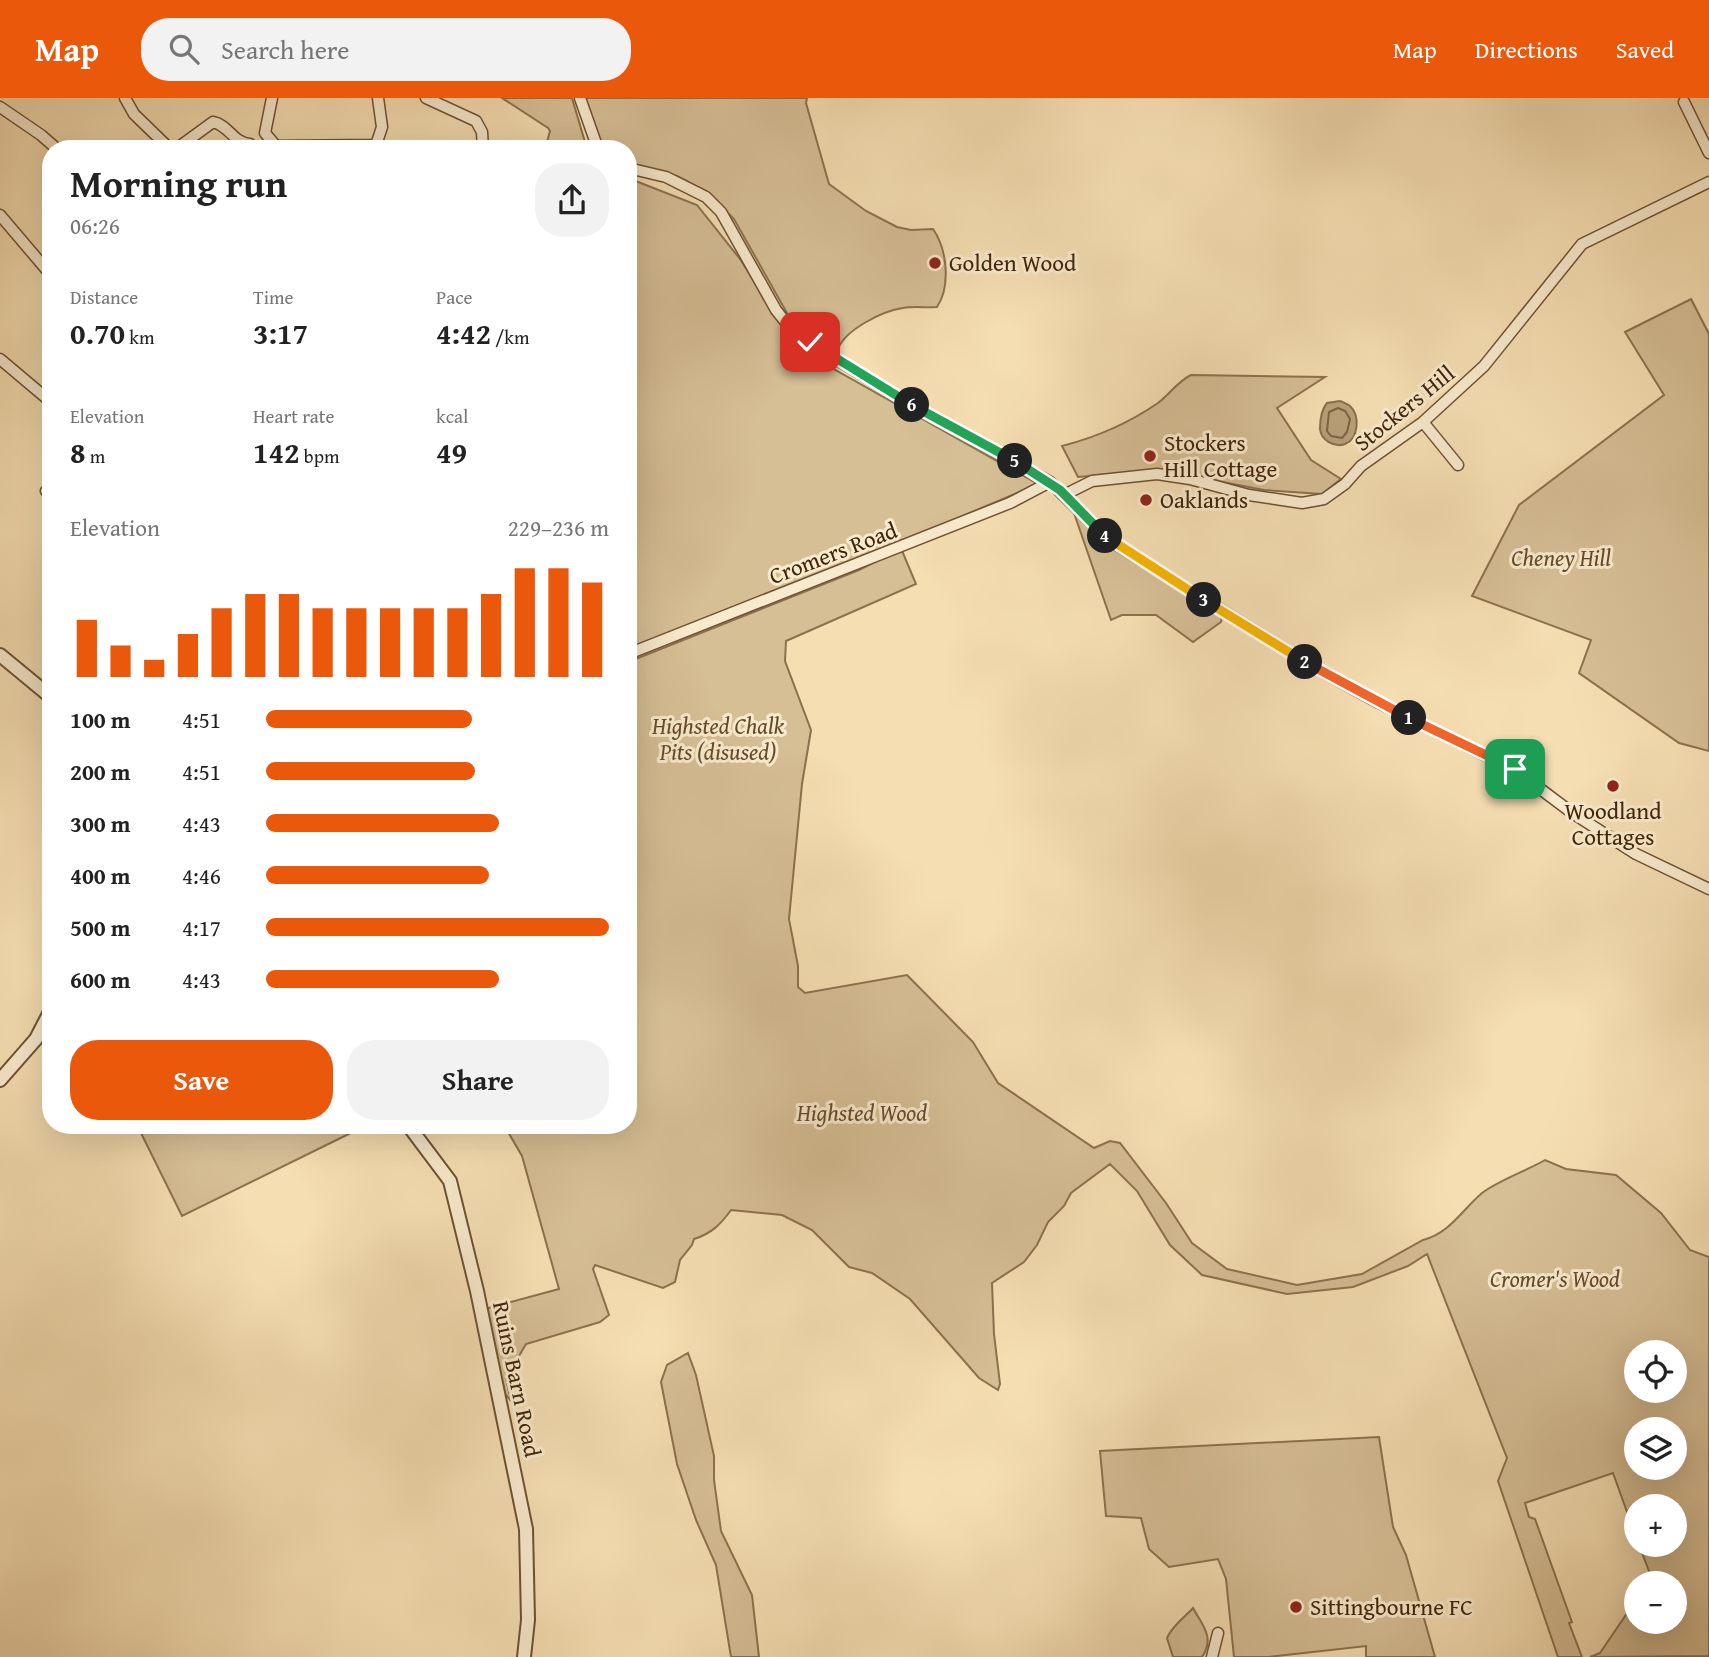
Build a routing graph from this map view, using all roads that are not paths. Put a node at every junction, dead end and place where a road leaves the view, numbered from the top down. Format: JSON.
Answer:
{"nodes":[{"id":1,"x":125,"y":98,"type":"edge"},
{"id":2,"x":272,"y":98,"type":"edge"},
{"id":3,"x":379,"y":98,"type":"edge"},
{"id":4,"x":426,"y":98,"type":"edge"},
{"id":5,"x":580,"y":98,"type":"edge"},
{"id":6,"x":1684,"y":102,"type":"dead end"},
{"id":7,"x":0,"y":107,"type":"edge"},
{"id":8,"x":265,"y":134,"type":"junction"},
{"id":9,"x":45,"y":140,"type":"edge"},
{"id":10,"x":161,"y":140,"type":"edge"},
{"id":11,"x":187,"y":140,"type":"edge"},
{"id":12,"x":237,"y":140,"type":"edge"},
{"id":13,"x":257,"y":140,"type":"edge"},
{"id":14,"x":270,"y":140,"type":"edge"},
{"id":15,"x":379,"y":140,"type":"edge"},
{"id":16,"x":482,"y":140,"type":"edge"},
{"id":17,"x":595,"y":140,"type":"edge"},
{"id":18,"x":1709,"y":153,"type":"edge"},
{"id":19,"x":637,"y":170,"type":"edge"},
{"id":20,"x":1709,"y":182,"type":"edge"},
{"id":21,"x":0,"y":215,"type":"edge"},
{"id":22,"x":42,"y":264,"type":"edge"},
{"id":23,"x":0,"y":359,"type":"edge"},
{"id":24,"x":42,"y":394,"type":"edge"},
{"id":25,"x":1423,"y":422,"type":"junction"},
{"id":26,"x":1458,"y":465,"type":"dead end"},
{"id":27,"x":1050,"y":482,"type":"junction"},
{"id":28,"x":1065,"y":495,"type":"junction"},
{"id":29,"x":637,"y":650,"type":"edge"},
{"id":30,"x":0,"y":655,"type":"edge"},
{"id":31,"x":42,"y":689,"type":"edge"},
{"id":32,"x":1709,"y":888,"type":"edge"},
{"id":33,"x":42,"y":1027,"type":"edge"},
{"id":34,"x":0,"y":1080,"type":"edge"},
{"id":35,"x":415,"y":1134,"type":"edge"},
{"id":36,"x":1218,"y":1633,"type":"dead end"},
{"id":37,"x":524,"y":1657,"type":"edge"},
{"id":38,"x":1212,"y":1657,"type":"edge"}],
"edges":[{"from":1,"to":10,"type":"street"},
{"from":2,"to":8,"type":"street"},
{"from":3,"to":15,"type":"street"},
{"from":4,"to":16,"type":"street"},
{"from":5,"to":17,"type":"street"},
{"from":6,"to":18,"type":"street"},
{"from":7,"to":9,"type":"street"},
{"from":8,"to":13,"type":"street"},
{"from":8,"to":14,"type":"street"},
{"from":11,"to":12,"type":"street"},
{"from":19,"to":27,"type":"street"},
{"from":20,"to":25,"type":"street","name":"Stockers Hill"},
{"from":21,"to":22,"type":"street"},
{"from":23,"to":24,"type":"street"},
{"from":25,"to":26,"type":"street"},
{"from":25,"to":28,"type":"street","name":"Stockers Hill"},
{"from":27,"to":28,"type":"street"},
{"from":27,"to":29,"type":"street","name":"Cromers Road"},
{"from":28,"to":32,"type":"street"},
{"from":30,"to":31,"type":"street"},
{"from":33,"to":34,"type":"street"},
{"from":35,"to":37,"type":"street","name":"Ruins Barn Road"},
{"from":36,"to":38,"type":"street"}]}
